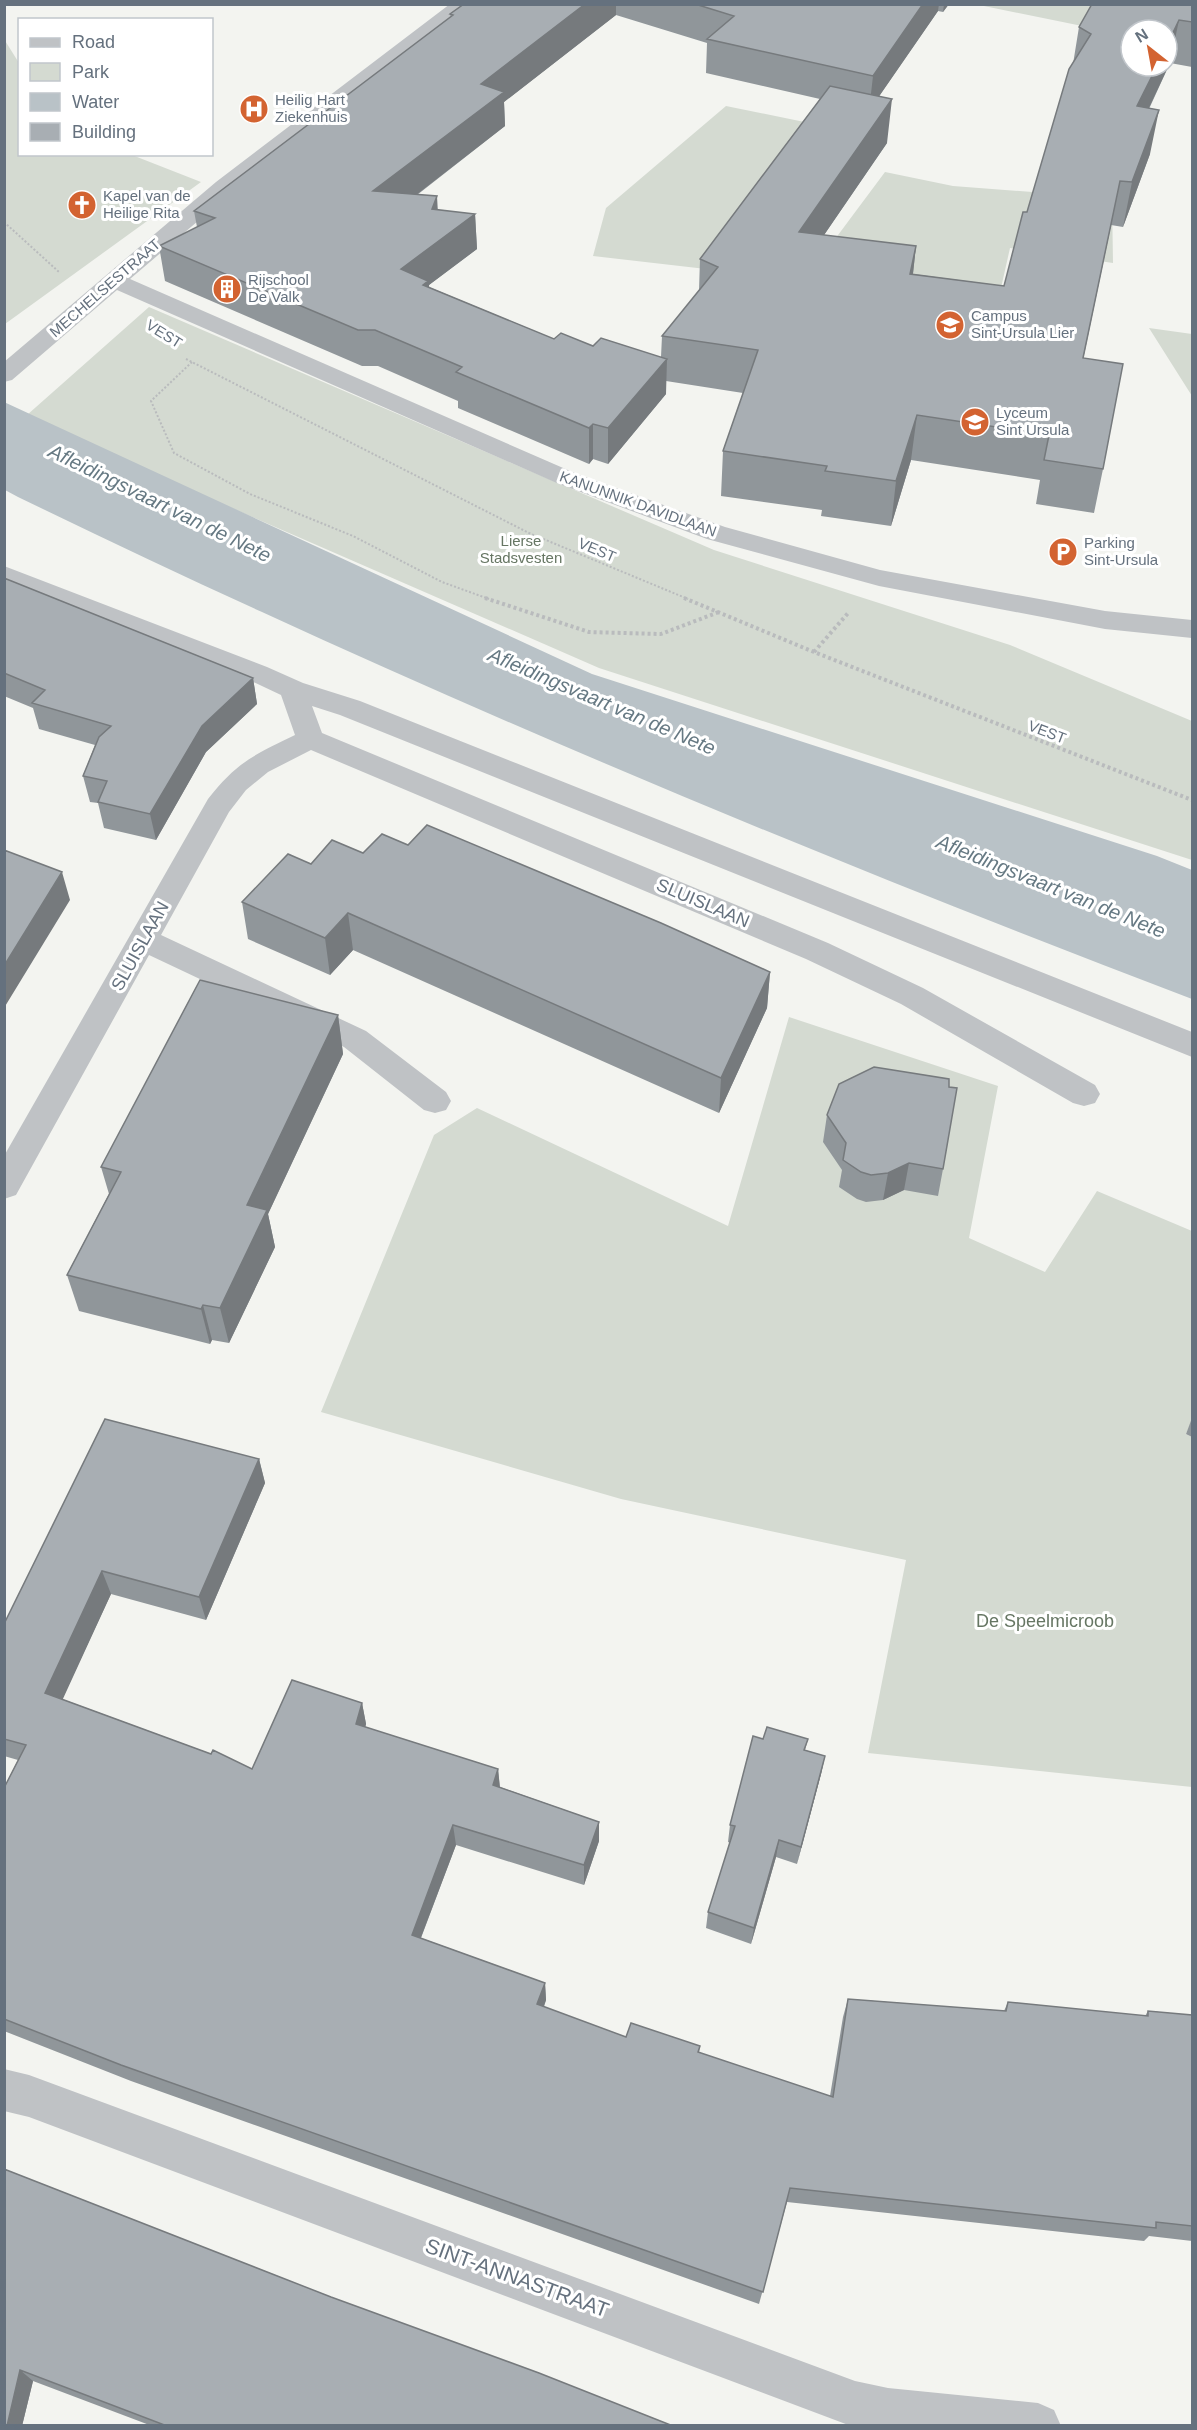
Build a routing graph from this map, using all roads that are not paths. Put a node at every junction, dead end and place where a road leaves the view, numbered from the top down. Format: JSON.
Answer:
{"nodes":[{"id":1,"x":463,"y":4,"type":"edge"},
{"id":2,"x":113,"y":280,"type":"junction"},
{"id":3,"x":5,"y":375,"type":"edge"},
{"id":4,"x":4,"y":574,"type":"edge"},
{"id":5,"x":1192,"y":629,"type":"edge"},
{"id":6,"x":293,"y":690,"type":"junction"},
{"id":7,"x":310,"y":739,"type":"junction"},
{"id":8,"x":144,"y":940,"type":"junction"},
{"id":9,"x":1192,"y":1045,"type":"edge"},
{"id":10,"x":1084,"y":1094,"type":"dead end"},
{"id":11,"x":435,"y":1101,"type":"dead end"},
{"id":12,"x":4,"y":1186,"type":"edge"},
{"id":13,"x":4,"y":2090,"type":"edge"},
{"id":14,"x":888,"y":2418,"type":"edge"},
{"id":15,"x":1038,"y":2426,"type":"edge"}],
"edges":[{"from":1,"to":2,"type":"street","name":"MECHELSESTRAAT"},
{"from":2,"to":3,"type":"street","name":"MECHELSESTRAAT"},
{"from":2,"to":5,"type":"street","name":"KANUNNIK DAVIDLAAN"},
{"from":4,"to":6,"type":"street"},
{"from":6,"to":7,"type":"street"},
{"from":6,"to":9,"type":"street"},
{"from":7,"to":8,"type":"street","name":"SLUISLAAN"},
{"from":7,"to":10,"type":"street","name":"SLUISLAAN"},
{"from":8,"to":11,"type":"street"},
{"from":8,"to":12,"type":"street","name":"SLUISLAAN"},
{"from":13,"to":14,"type":"street","name":"SINT-ANNASTRAAT"},
{"from":14,"to":15,"type":"street","name":"SINT-ANNASTRAAT"}]}
